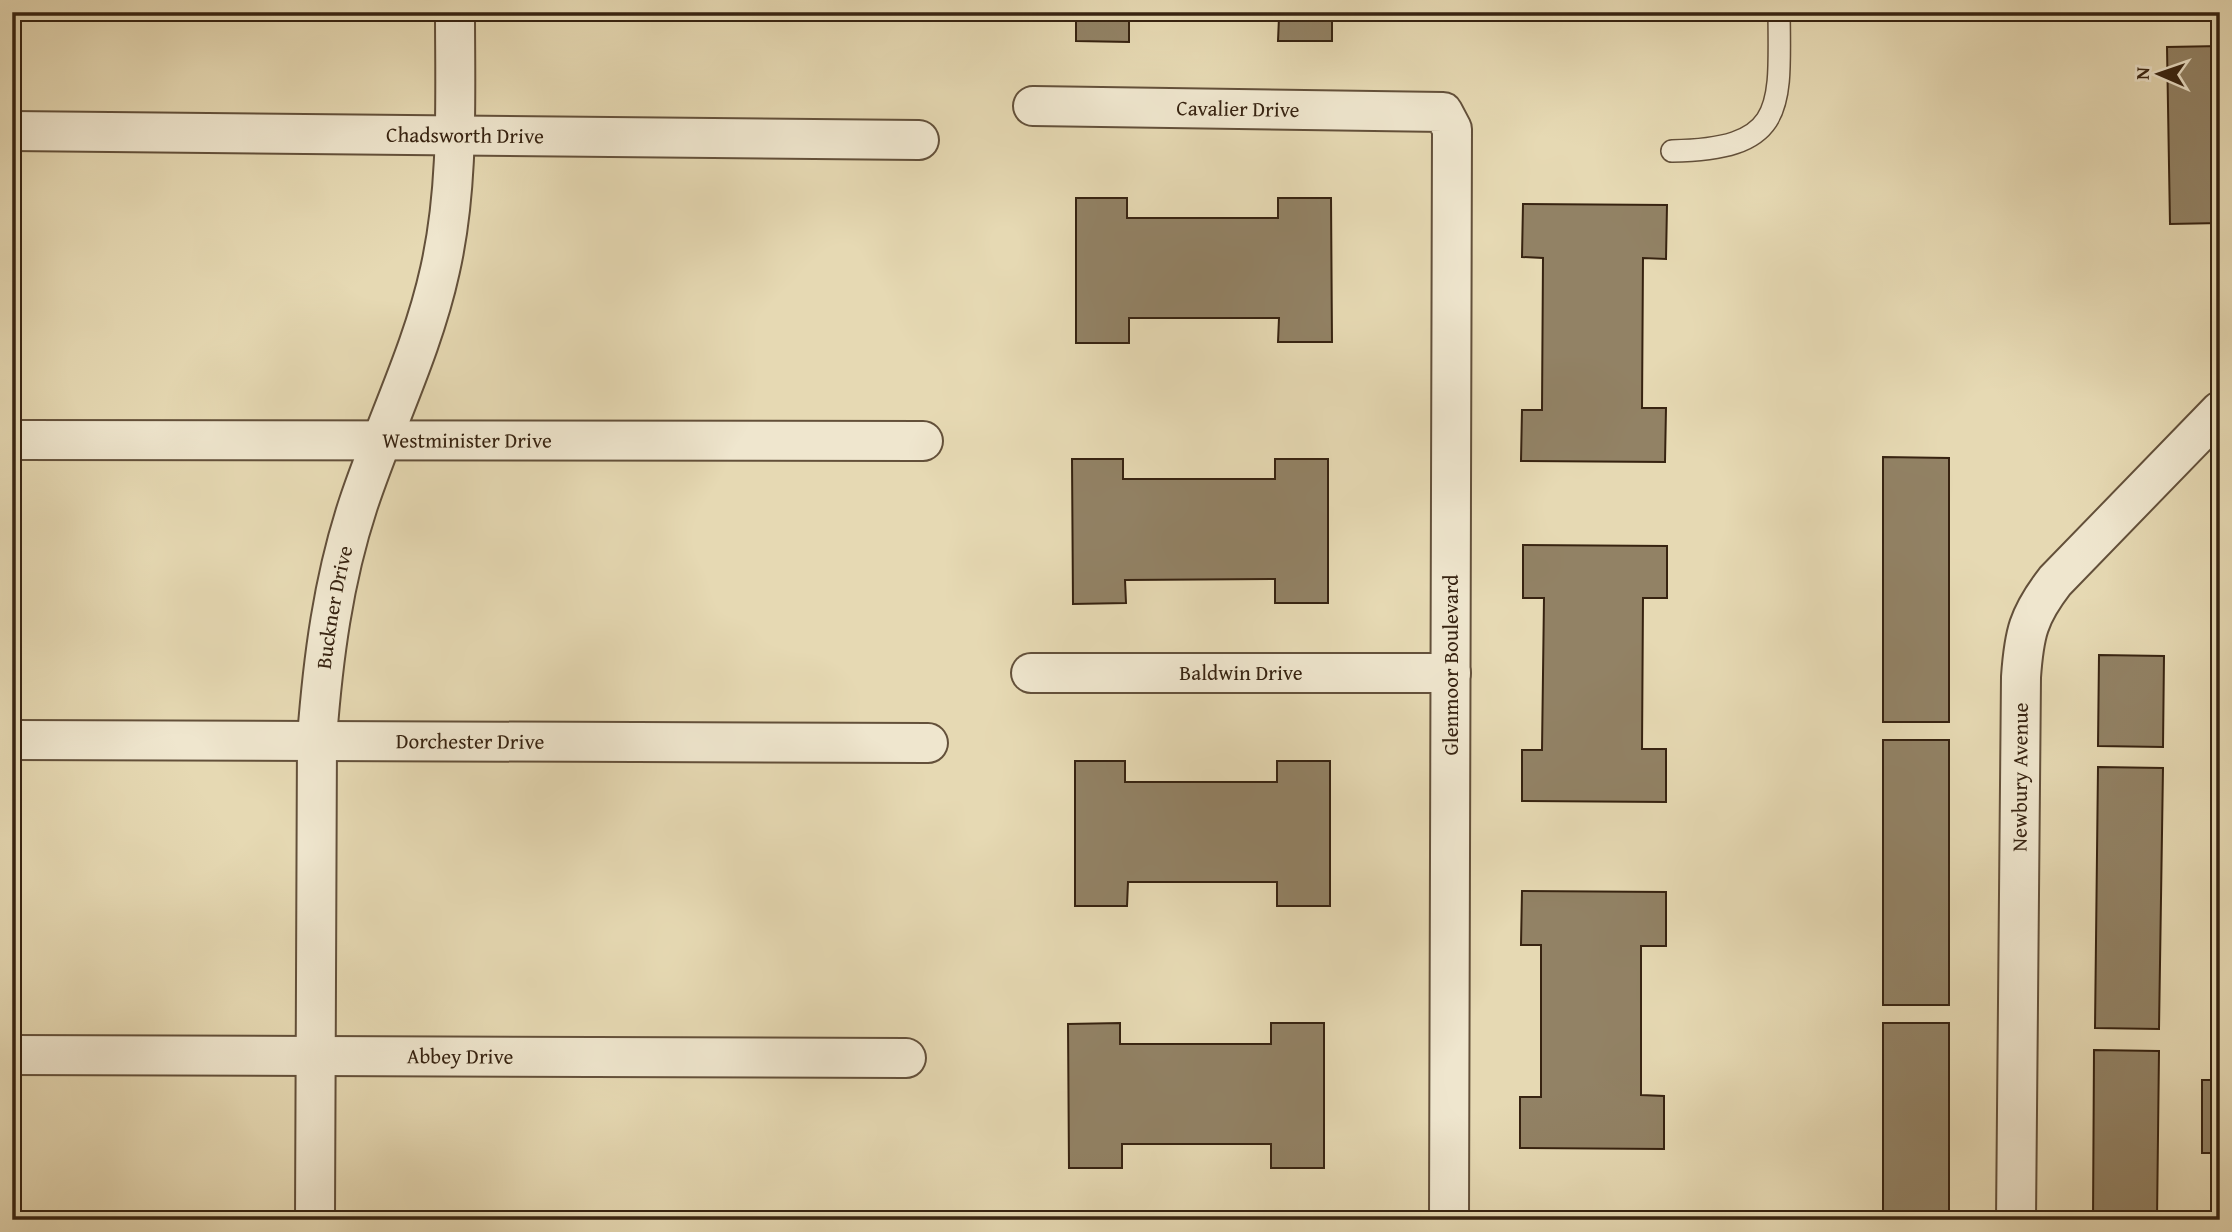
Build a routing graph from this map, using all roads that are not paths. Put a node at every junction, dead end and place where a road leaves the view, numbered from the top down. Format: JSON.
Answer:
{"nodes":[{"id":1,"x":455,"y":12,"type":"edge"},
{"id":2,"x":1779,"y":12,"type":"edge"},
{"id":3,"x":1033,"y":106,"type":"dead end"},
{"id":4,"x":1443,"y":112,"type":"joint"},
{"id":5,"x":12,"y":131,"type":"edge"},
{"id":6,"x":454,"y":135,"type":"junction"},
{"id":7,"x":919,"y":140,"type":"dead end"},
{"id":8,"x":1672,"y":151,"type":"dead end"},
{"id":9,"x":2220,"y":411,"type":"edge"},
{"id":10,"x":12,"y":440,"type":"edge"},
{"id":11,"x":923,"y":441,"type":"dead end"},
{"id":12,"x":381,"y":442,"type":"junction"},
{"id":13,"x":1031,"y":673,"type":"dead end"},
{"id":14,"x":1451,"y":673,"type":"junction"},
{"id":15,"x":317,"y":738,"type":"junction"},
{"id":16,"x":12,"y":740,"type":"edge"},
{"id":17,"x":928,"y":743,"type":"dead end"},
{"id":18,"x":12,"y":1055,"type":"edge"},
{"id":19,"x":315,"y":1055,"type":"junction"},
{"id":20,"x":906,"y":1058,"type":"dead end"},
{"id":21,"x":316,"y":1220,"type":"edge"},
{"id":22,"x":1449,"y":1220,"type":"edge"},
{"id":23,"x":2016,"y":1220,"type":"edge"}],
"edges":[{"from":1,"to":6,"type":"street","name":"Buckner Drive"},
{"from":2,"to":8,"type":"lane"},
{"from":3,"to":4,"type":"street","name":"Cavalier Drive"},
{"from":4,"to":14,"type":"street","name":"Glenmoor Boulevard"},
{"from":5,"to":6,"type":"street","name":"Chadsworth Drive"},
{"from":6,"to":7,"type":"street","name":"Chadsworth Drive"},
{"from":6,"to":12,"type":"street","name":"Buckner Drive"},
{"from":9,"to":23,"type":"street","name":"Newbury Avenue"},
{"from":10,"to":12,"type":"street","name":"Westminister Drive"},
{"from":11,"to":12,"type":"street","name":"Westminister Drive"},
{"from":12,"to":15,"type":"street","name":"Buckner Drive"},
{"from":13,"to":14,"type":"street","name":"Baldwin Drive"},
{"from":14,"to":22,"type":"street","name":"Glenmoor Boulevard"},
{"from":15,"to":16,"type":"street","name":"Dorchester Drive"},
{"from":15,"to":17,"type":"street","name":"Dorchester Drive"},
{"from":15,"to":19,"type":"street","name":"Buckner Drive"},
{"from":18,"to":19,"type":"street","name":"Abbey Drive"},
{"from":19,"to":20,"type":"street","name":"Abbey Drive"},
{"from":19,"to":21,"type":"street","name":"Buckner Drive"}]}
